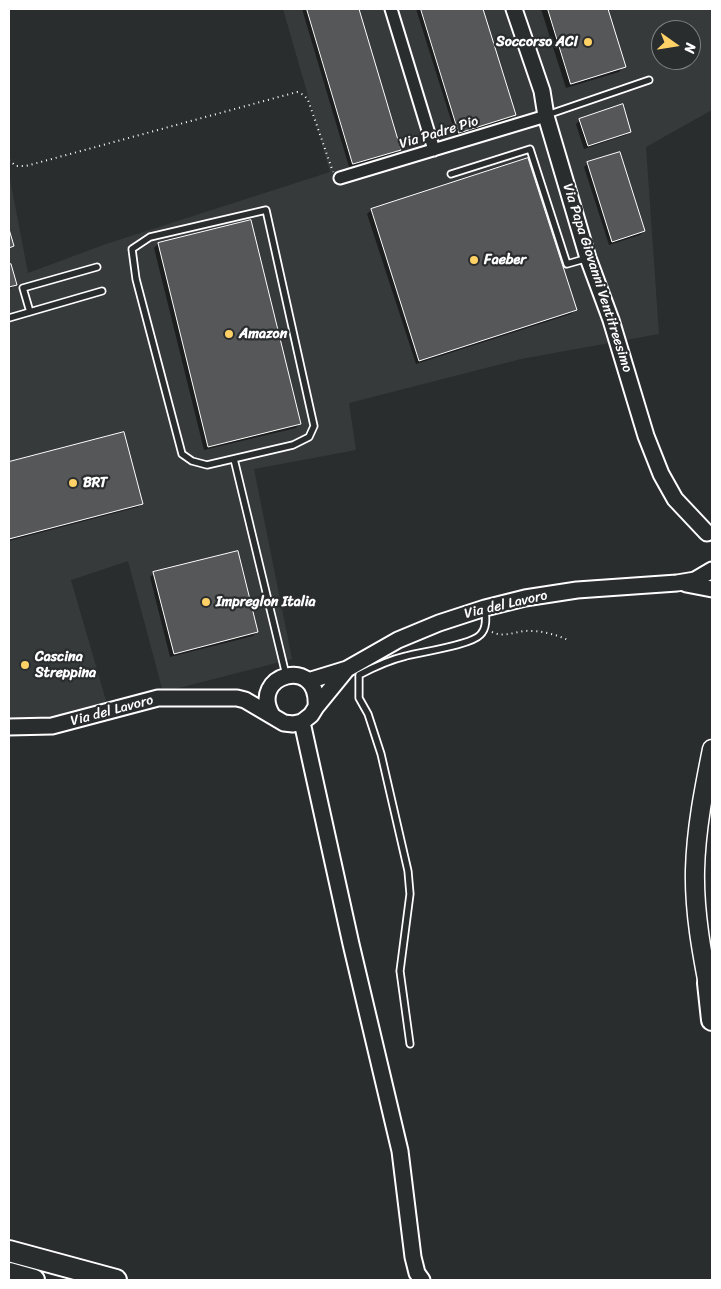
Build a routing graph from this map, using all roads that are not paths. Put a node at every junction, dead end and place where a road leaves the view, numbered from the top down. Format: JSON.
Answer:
{"nodes":[{"id":1,"x":391,"y":9,"type":"edge"},
{"id":2,"x":514,"y":9,"type":"edge"},
{"id":3,"x":649,"y":80,"type":"dead end"},
{"id":4,"x":546,"y":116,"type":"junction"},
{"id":5,"x":434,"y":150,"type":"junction"},
{"id":6,"x":451,"y":174,"type":"dead end"},
{"id":7,"x":340,"y":178,"type":"road end"},
{"id":8,"x":588,"y":258,"type":"junction"},
{"id":9,"x":97,"y":267,"type":"dead end"},
{"id":10,"x":102,"y":291,"type":"dead end"},
{"id":11,"x":30,"y":312,"type":"junction"},
{"id":12,"x":9,"y":318,"type":"edge"},
{"id":13,"x":234,"y":459,"type":"junction"},
{"id":14,"x":710,"y":536,"type":"edge"},
{"id":15,"x":712,"y":570,"type":"edge"},
{"id":16,"x":677,"y":583,"type":"junction"},
{"id":17,"x":712,"y":589,"type":"edge"},
{"id":18,"x":485,"y":608,"type":"junction"},
{"id":19,"x":352,"y":670,"type":"junction"},
{"id":20,"x":286,"y":675,"type":"junction"},
{"id":21,"x":308,"y":681,"type":"junction"},
{"id":22,"x":268,"y":692,"type":"junction"},
{"id":23,"x":245,"y":700,"type":"junction"},
{"id":24,"x":316,"y":706,"type":"junction"},
{"id":25,"x":272,"y":715,"type":"junction"},
{"id":26,"x":302,"y":722,"type":"junction"},
{"id":27,"x":9,"y":727,"type":"edge"},
{"id":28,"x":712,"y":748,"type":"edge"},
{"id":29,"x":710,"y":991,"type":"edge"},
{"id":30,"x":712,"y":1005,"type":"edge"},
{"id":31,"x":712,"y":1020,"type":"edge"},
{"id":32,"x":410,"y":1044,"type":"dead end"},
{"id":33,"x":9,"y":1251,"type":"edge"},
{"id":34,"x":9,"y":1274,"type":"edge"},
{"id":35,"x":34,"y":1280,"type":"edge"},
{"id":36,"x":116,"y":1280,"type":"edge"},
{"id":37,"x":422,"y":1280,"type":"edge"}],
"edges":[{"from":1,"to":5,"type":"street"},
{"from":2,"to":4,"type":"street","name":"Via Papa Giovanni Ventitreesimo"},
{"from":3,"to":4,"type":"lane"},
{"from":4,"to":5,"type":"street","name":"Via Padre Pio"},
{"from":4,"to":8,"type":"street","name":"Via Papa Giovanni Ventitreesimo"},
{"from":5,"to":7,"type":"street","name":"Via Padre Pio"},
{"from":6,"to":8,"type":"lane"},
{"from":8,"to":14,"type":"street","name":"Via Papa Giovanni Ventitreesimo"},
{"from":9,"to":11,"type":"lane"},
{"from":10,"to":11,"type":"lane"},
{"from":11,"to":12,"type":"lane"},
{"from":13,"to":13,"type":"lane"},
{"from":13,"to":20,"type":"lane"},
{"from":15,"to":16,"type":"street","name":"Via del Lavoro"},
{"from":16,"to":17,"type":"street","name":"Via del Lavoro"},
{"from":16,"to":18,"type":"street","name":"Via del Lavoro"},
{"from":18,"to":19,"type":"street","name":"Via del Lavoro"},
{"from":18,"to":19,"type":"lane"},
{"from":19,"to":21,"type":"street","name":"Via del Lavoro"},
{"from":19,"to":24,"type":"street","name":"Via del Lavoro"},
{"from":19,"to":32,"type":"lane"},
{"from":20,"to":21,"type":"street"},
{"from":20,"to":22,"type":"street","name":"Via del Lavoro"},
{"from":21,"to":24,"type":"street"},
{"from":22,"to":23,"type":"street","name":"Via del Lavoro"},
{"from":22,"to":25,"type":"street"},
{"from":23,"to":25,"type":"street","name":"Via del Lavoro"},
{"from":23,"to":27,"type":"street","name":"Via del Lavoro"},
{"from":24,"to":26,"type":"street","name":"Via del Lavoro"},
{"from":25,"to":26,"type":"street","name":"Via del Lavoro"},
{"from":26,"to":37,"type":"street"},
{"from":28,"to":29,"type":"main road"},
{"from":29,"to":30,"type":"main road"},
{"from":29,"to":31,"type":"highway"},
{"from":33,"to":36,"type":"highway"},
{"from":34,"to":35,"type":"highway"}]}
